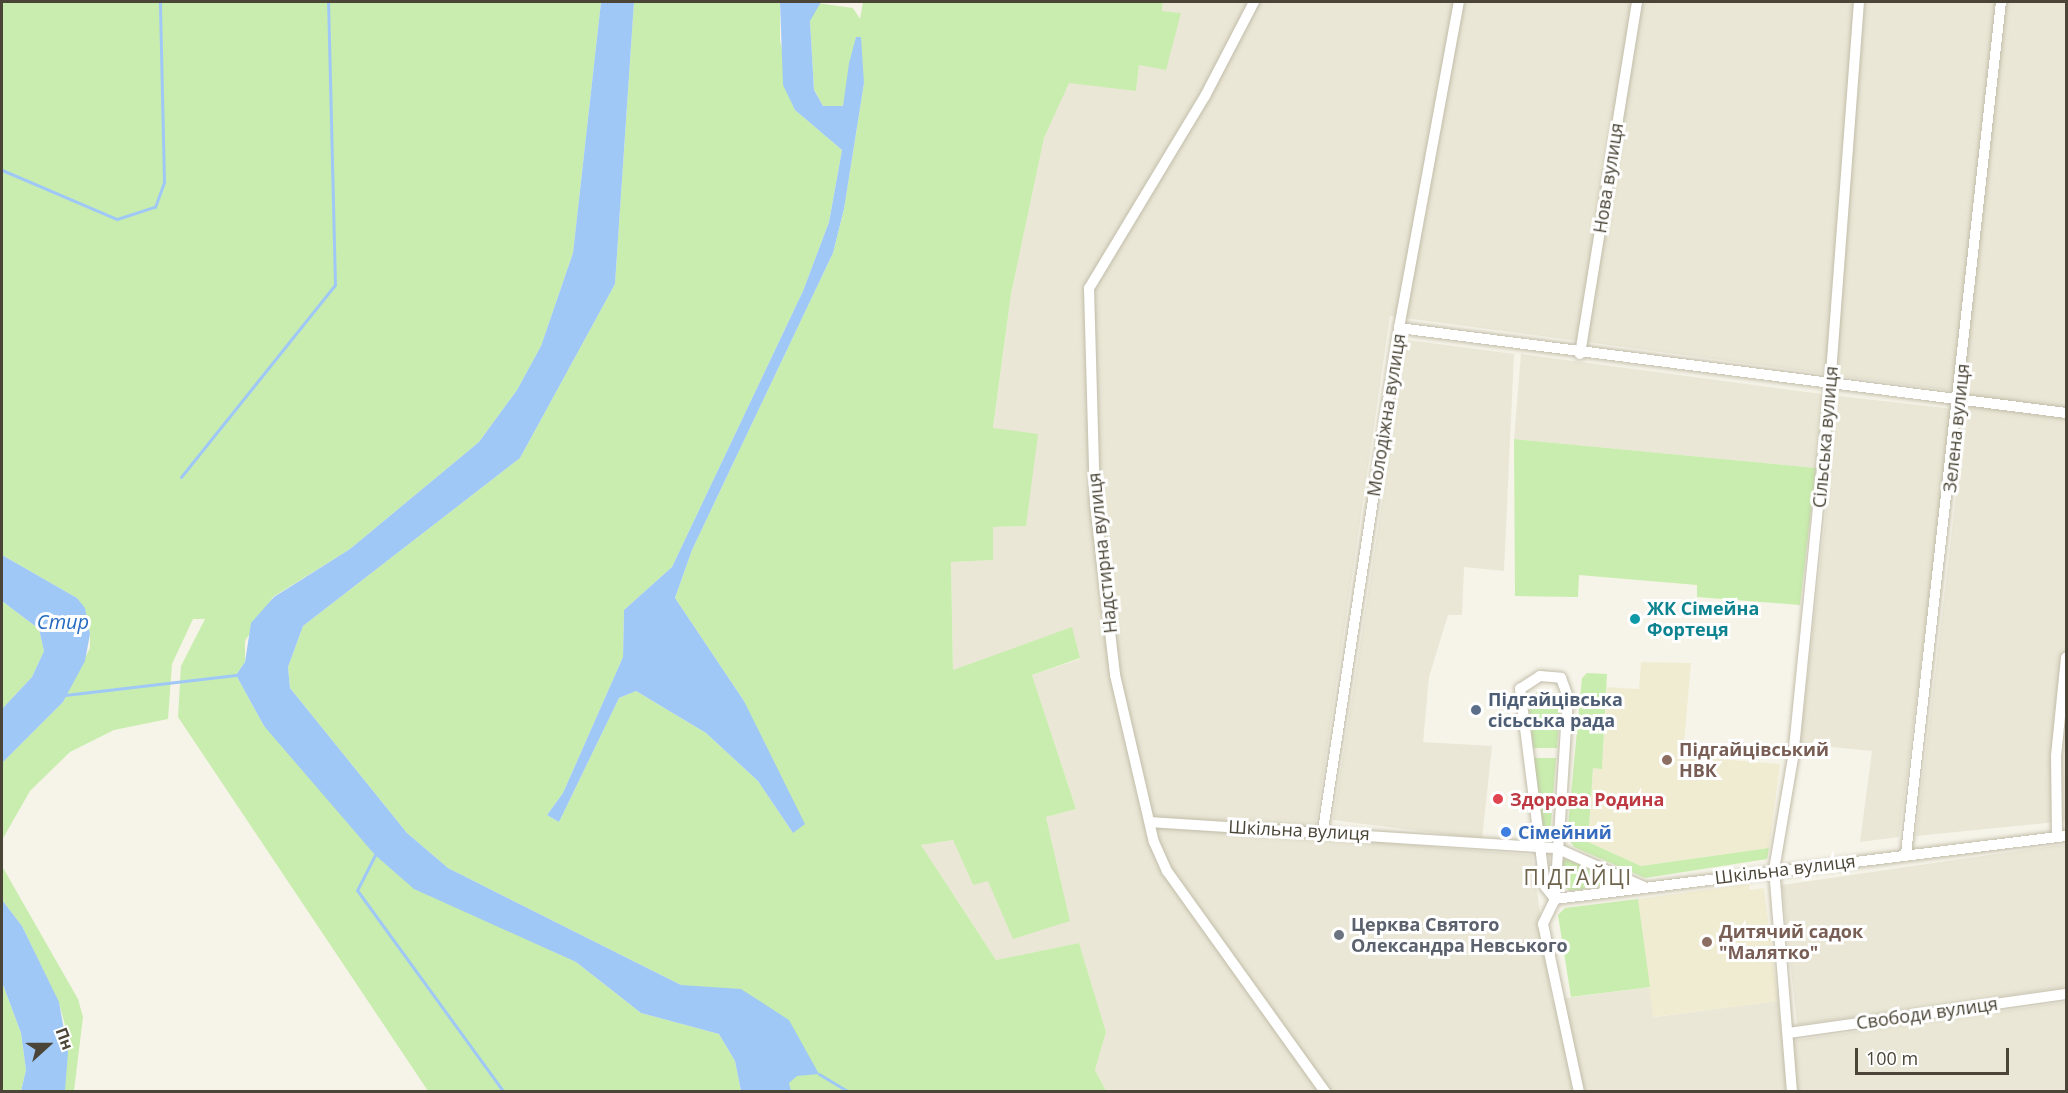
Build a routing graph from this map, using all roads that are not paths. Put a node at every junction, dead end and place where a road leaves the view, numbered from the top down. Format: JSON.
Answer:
{"nodes":[{"id":1,"x":1254,"y":2,"type":"edge"},
{"id":2,"x":1459,"y":2,"type":"edge"},
{"id":3,"x":1637,"y":2,"type":"edge"},
{"id":4,"x":1859,"y":2,"type":"edge"},
{"id":5,"x":2001,"y":2,"type":"edge"},
{"id":6,"x":1399,"y":328,"type":"junction"},
{"id":7,"x":1580,"y":354,"type":"junction"},
{"id":8,"x":1830,"y":387,"type":"junction"},
{"id":9,"x":1960,"y":401,"type":"junction"},
{"id":10,"x":2067,"y":413,"type":"edge"},
{"id":11,"x":2067,"y":658,"type":"edge"},
{"id":12,"x":1149,"y":822,"type":"junction"},
{"id":13,"x":1323,"y":830,"type":"junction"},
{"id":14,"x":2062,"y":836,"type":"edge"},
{"id":15,"x":1539,"y":848,"type":"junction"},
{"id":16,"x":1556,"y":848,"type":"junction"},
{"id":17,"x":1906,"y":854,"type":"junction"},
{"id":18,"x":1774,"y":870,"type":"junction"},
{"id":19,"x":1645,"y":887,"type":"junction"},
{"id":20,"x":1555,"y":899,"type":"junction"},
{"id":21,"x":2067,"y":994,"type":"edge"},
{"id":22,"x":1788,"y":1033,"type":"junction"},
{"id":23,"x":1325,"y":1092,"type":"edge"},
{"id":24,"x":1579,"y":1092,"type":"edge"},
{"id":25,"x":1792,"y":1092,"type":"edge"}],
"edges":[{"from":1,"to":12,"type":"street","name":"Надстирна вулиця"},
{"from":2,"to":6,"type":"street","name":"Молодіжна вулиця"},
{"from":3,"to":7,"type":"street","name":"Нова вулиця"},
{"from":4,"to":8,"type":"street","name":"Сільська вулиця"},
{"from":5,"to":9,"type":"street","name":"Зелена вулиця"},
{"from":6,"to":7,"type":"street"},
{"from":6,"to":13,"type":"street","name":"Молодіжна вулиця"},
{"from":7,"to":8,"type":"street"},
{"from":8,"to":9,"type":"street"},
{"from":8,"to":18,"type":"street","name":"Сільська вулиця"},
{"from":9,"to":10,"type":"street"},
{"from":9,"to":17,"type":"street","name":"Зелена вулиця"},
{"from":11,"to":14,"type":"street"},
{"from":12,"to":13,"type":"street","name":"Шкільна вулиця"},
{"from":12,"to":23,"type":"street","name":"Надстирна вулиця"},
{"from":13,"to":15,"type":"street","name":"Шкільна вулиця"},
{"from":14,"to":17,"type":"street","name":"Шкільна вулиця"},
{"from":15,"to":16,"type":"street","name":"Шкільна вулиця"},
{"from":15,"to":16,"type":"street"},
{"from":15,"to":20,"type":"street"},
{"from":16,"to":19,"type":"street"},
{"from":16,"to":20,"type":"street"},
{"from":17,"to":18,"type":"street","name":"Шкільна вулиця"},
{"from":18,"to":19,"type":"street","name":"Шкільна вулиця"},
{"from":18,"to":22,"type":"street","name":"Сільська вулиця"},
{"from":19,"to":20,"type":"street","name":"Шкільна вулиця"},
{"from":20,"to":24,"type":"street"},
{"from":21,"to":22,"type":"street","name":"Свободи вулиця"},
{"from":22,"to":25,"type":"street","name":"Сільська вулиця"}]}
